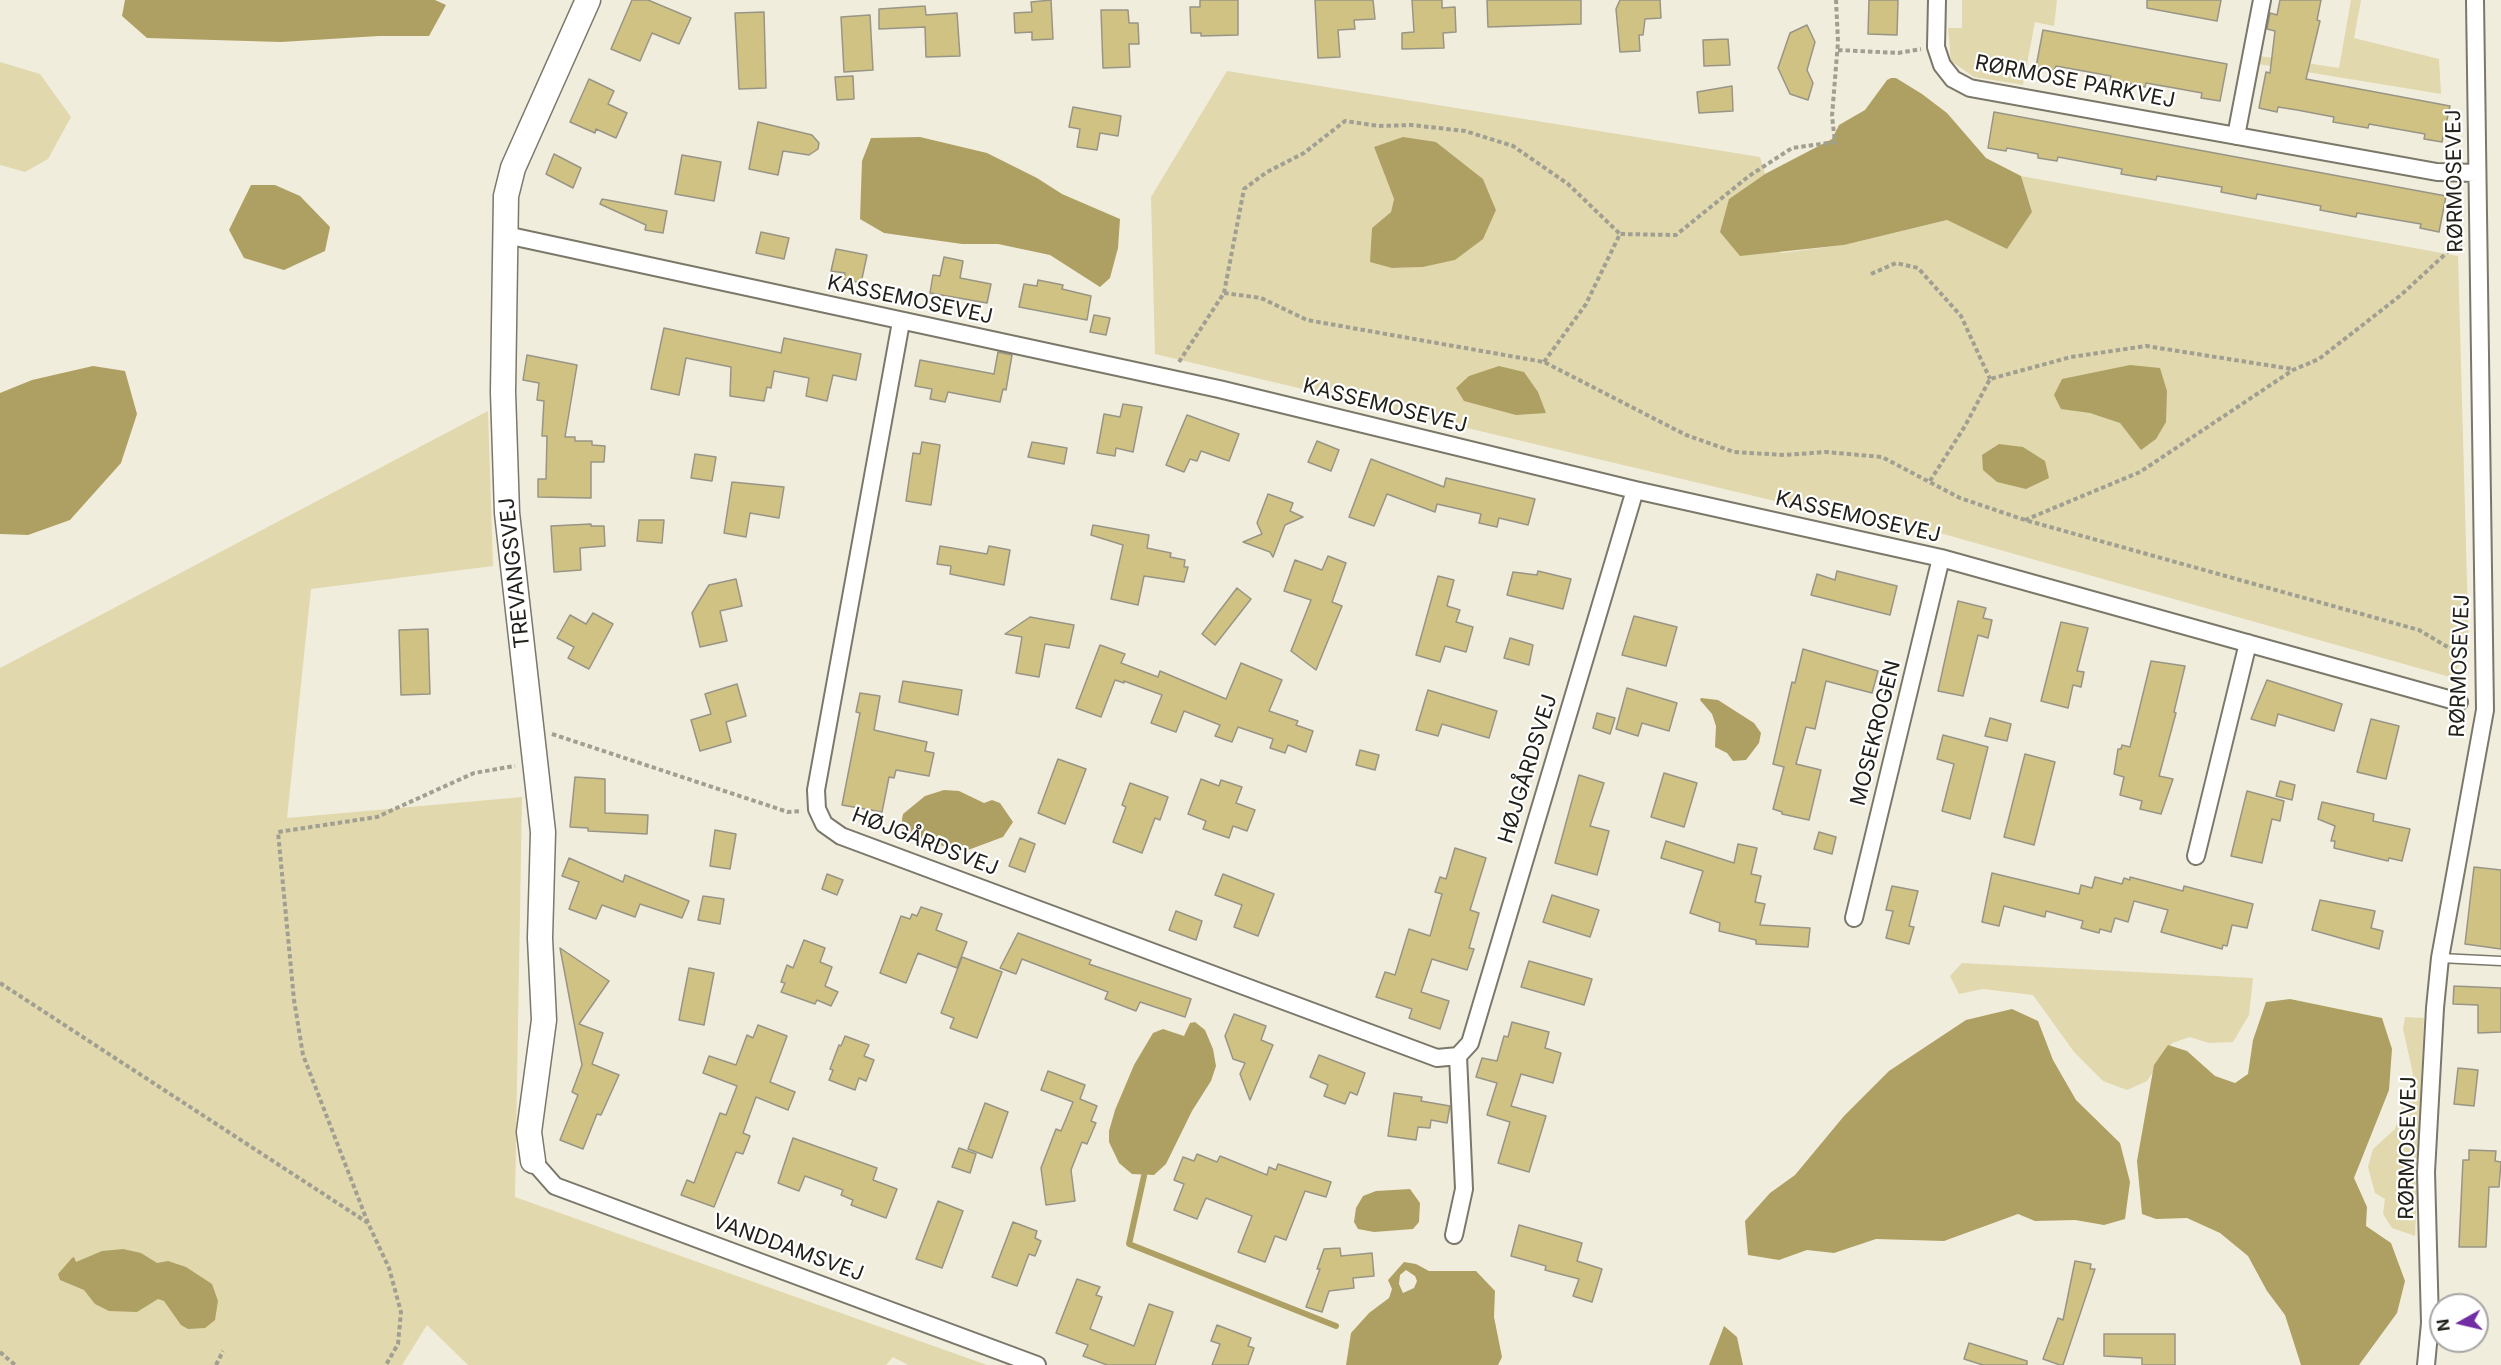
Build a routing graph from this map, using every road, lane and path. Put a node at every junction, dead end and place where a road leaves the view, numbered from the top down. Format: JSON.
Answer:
{"nodes":[{"id":1,"x":588,"y":0,"type":"edge"},
{"id":2,"x":1836,"y":0,"type":"edge"},
{"id":3,"x":1937,"y":0,"type":"edge"},
{"id":4,"x":2262,"y":0,"type":"edge"},
{"id":5,"x":2475,"y":0,"type":"edge"},
{"id":6,"x":1936,"y":47,"type":"junction"},
{"id":7,"x":1838,"y":50,"type":"junction"},
{"id":8,"x":2236,"y":136,"type":"junction"},
{"id":9,"x":2476,"y":173,"type":"junction"},
{"id":10,"x":1620,"y":234,"type":"junction"},
{"id":11,"x":506,"y":235,"type":"junction"},
{"id":12,"x":2478,"y":247,"type":"junction"},
{"id":13,"x":1871,"y":274,"type":"dead end"},
{"id":14,"x":1224,"y":293,"type":"junction"},
{"id":15,"x":901,"y":322,"type":"junction"},
{"id":16,"x":1544,"y":362,"type":"junction"},
{"id":17,"x":2293,"y":370,"type":"junction"},
{"id":18,"x":1167,"y":378,"type":"junction"},
{"id":19,"x":1990,"y":379,"type":"junction"},
{"id":20,"x":1930,"y":481,"type":"junction"},
{"id":21,"x":1635,"y":490,"type":"junction"},
{"id":22,"x":2025,"y":520,"type":"junction"},
{"id":23,"x":1941,"y":558,"type":"junction"},
{"id":24,"x":2248,"y":643,"type":"junction"},
{"id":25,"x":2487,"y":662,"type":"junction"},
{"id":26,"x":2459,"y":702,"type":"dead end"},
{"id":27,"x":531,"y":729,"type":"junction"},
{"id":28,"x":534,"y":757,"type":"junction"},
{"id":29,"x":817,"y":809,"type":"junction"},
{"id":30,"x":2196,"y":856,"type":"dead end"},
{"id":31,"x":1854,"y":918,"type":"dead end"},
{"id":32,"x":2440,"y":958,"type":"junction"},
{"id":33,"x":2501,"y":961,"type":"edge"},
{"id":34,"x":0,"y":983,"type":"edge"},
{"id":35,"x":1458,"y":1056,"type":"junction"},
{"id":36,"x":533,"y":1161,"type":"joint"},
{"id":37,"x":368,"y":1222,"type":"junction"},
{"id":38,"x":1454,"y":1235,"type":"dead end"},
{"id":39,"x":223,"y":1351,"type":"dead end"},
{"id":40,"x":0,"y":1352,"type":"edge"},
{"id":41,"x":15,"y":1365,"type":"edge"},
{"id":42,"x":216,"y":1365,"type":"edge"},
{"id":43,"x":386,"y":1365,"type":"edge"},
{"id":44,"x":1037,"y":1365,"type":"edge"},
{"id":45,"x":2426,"y":1365,"type":"edge"}],
"edges":[{"from":1,"to":11,"type":"street","name":"TREVANGSVEJ"},
{"from":2,"to":7,"type":"path"},
{"from":3,"to":6,"type":"street","name":"RØRMOSE PARKVEJ"},
{"from":4,"to":8,"type":"street"},
{"from":5,"to":9,"type":"street","name":"RØRMOSEVEJ"},
{"from":6,"to":7,"type":"path"},
{"from":6,"to":8,"type":"street","name":"RØRMOSE PARKVEJ"},
{"from":7,"to":10,"type":"path"},
{"from":8,"to":9,"type":"street","name":"RØRMOSE PARKVEJ"},
{"from":9,"to":12,"type":"street","name":"RØRMOSEVEJ"},
{"from":10,"to":14,"type":"path"},
{"from":10,"to":16,"type":"path"},
{"from":11,"to":15,"type":"street","name":"KASSEMOSEVEJ"},
{"from":11,"to":27,"type":"street","name":"TREVANGSVEJ"},
{"from":12,"to":17,"type":"path"},
{"from":12,"to":25,"type":"street","name":"RØRMOSEVEJ"},
{"from":13,"to":19,"type":"path"},
{"from":14,"to":16,"type":"path"},
{"from":14,"to":18,"type":"path"},
{"from":15,"to":18,"type":"street","name":"KASSEMOSEVEJ"},
{"from":15,"to":29,"type":"street"},
{"from":16,"to":20,"type":"path"},
{"from":17,"to":19,"type":"path"},
{"from":17,"to":22,"type":"path"},
{"from":18,"to":21,"type":"street","name":"KASSEMOSEVEJ"},
{"from":19,"to":20,"type":"path"},
{"from":20,"to":22,"type":"path"},
{"from":21,"to":23,"type":"street","name":"KASSEMOSEVEJ"},
{"from":21,"to":35,"type":"street","name":"HØJGÅRDSVEJ"},
{"from":22,"to":25,"type":"path"},
{"from":23,"to":24,"type":"street","name":"KASSEMOSEVEJ"},
{"from":23,"to":31,"type":"street","name":"MOSEKROGEN"},
{"from":24,"to":26,"type":"street","name":"KASSEMOSEVEJ"},
{"from":24,"to":30,"type":"street"},
{"from":25,"to":32,"type":"street","name":"RØRMOSEVEJ"},
{"from":27,"to":28,"type":"street","name":"TREVANGSVEJ"},
{"from":27,"to":29,"type":"path"},
{"from":28,"to":36,"type":"street","name":"TREVANGSVEJ"},
{"from":28,"to":37,"type":"path"},
{"from":29,"to":35,"type":"street","name":"HØJGÅRDSVEJ"},
{"from":32,"to":33,"type":"lane"},
{"from":32,"to":45,"type":"street","name":"RØRMOSEVEJ"},
{"from":34,"to":37,"type":"path"},
{"from":35,"to":38,"type":"street"},
{"from":36,"to":44,"type":"street","name":"VANDDAMSVEJ"},
{"from":37,"to":43,"type":"path"},
{"from":39,"to":42,"type":"path"},
{"from":40,"to":41,"type":"path"}]}
